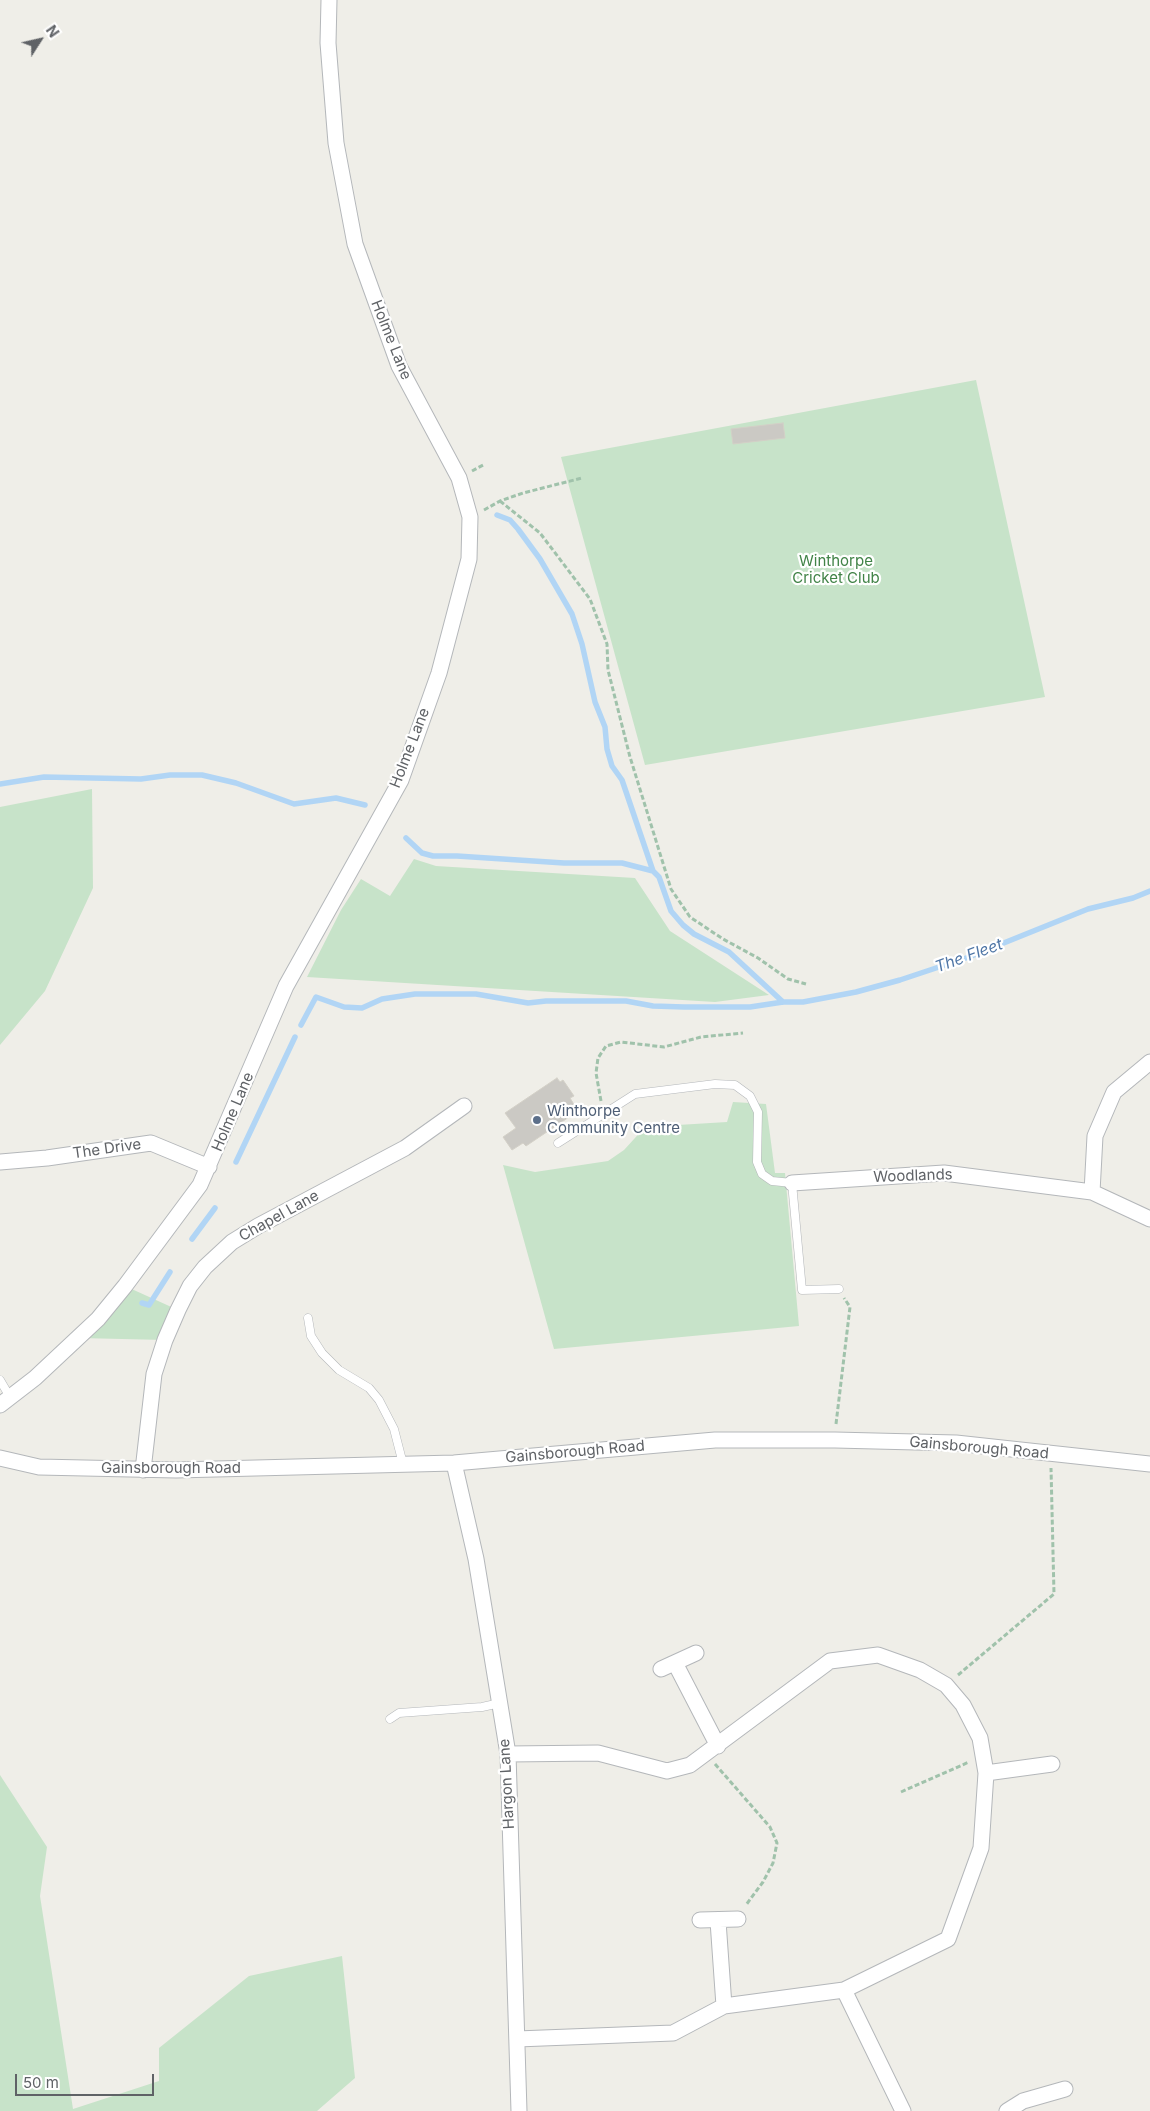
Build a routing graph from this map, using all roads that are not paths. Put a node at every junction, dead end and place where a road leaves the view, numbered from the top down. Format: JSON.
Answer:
{"nodes":[{"id":1,"x":329,"y":0,"type":"edge"},
{"id":2,"x":1150,"y":1062,"type":"edge"},
{"id":3,"x":464,"y":1106,"type":"dead end"},
{"id":4,"x":558,"y":1142,"type":"dead end"},
{"id":5,"x":0,"y":1162,"type":"edge"},
{"id":6,"x":209,"y":1167,"type":"junction"},
{"id":7,"x":792,"y":1183,"type":"junction"},
{"id":8,"x":1092,"y":1192,"type":"junction"},
{"id":9,"x":1150,"y":1219,"type":"edge"},
{"id":10,"x":839,"y":1288,"type":"road end"},
{"id":11,"x":308,"y":1318,"type":"dead end"},
{"id":12,"x":0,"y":1380,"type":"edge"},
{"id":13,"x":5,"y":1401,"type":"edge"},
{"id":14,"x":2,"y":1460,"type":"edge"},
{"id":15,"x":454,"y":1463,"type":"junction"},
{"id":16,"x":403,"y":1464,"type":"junction"},
{"id":17,"x":1150,"y":1464,"type":"edge"},
{"id":18,"x":142,"y":1470,"type":"junction"},
{"id":19,"x":696,"y":1653,"type":"dead end"},
{"id":20,"x":500,"y":1703,"type":"junction"},
{"id":21,"x":390,"y":1719,"type":"dead end"},
{"id":22,"x":712,"y":1750,"type":"junction"},
{"id":23,"x":508,"y":1754,"type":"junction"},
{"id":24,"x":1052,"y":1764,"type":"dead end"},
{"id":25,"x":986,"y":1773,"type":"junction"},
{"id":26,"x":738,"y":1919,"type":"dead end"},
{"id":27,"x":700,"y":1920,"type":"dead end"},
{"id":28,"x":718,"y":1921,"type":"junction"},
{"id":29,"x":844,"y":1990,"type":"junction"},
{"id":30,"x":724,"y":2006,"type":"junction"},
{"id":31,"x":517,"y":2039,"type":"junction"},
{"id":32,"x":1065,"y":2089,"type":"dead end"},
{"id":33,"x":519,"y":2111,"type":"edge"},
{"id":34,"x":903,"y":2111,"type":"edge"},
{"id":35,"x":1007,"y":2111,"type":"edge"}],
"edges":[{"from":1,"to":6,"type":"street","name":"Holme Lane"},
{"from":2,"to":8,"type":"street"},
{"from":3,"to":18,"type":"street","name":"Chapel Lane"},
{"from":4,"to":7,"type":"lane"},
{"from":5,"to":6,"type":"street","name":"The Drive"},
{"from":6,"to":13,"type":"street","name":"Holme Lane"},
{"from":7,"to":8,"type":"street","name":"Woodlands"},
{"from":7,"to":10,"type":"lane"},
{"from":8,"to":9,"type":"street","name":"Woodlands"},
{"from":11,"to":16,"type":"lane"},
{"from":12,"to":13,"type":"lane"},
{"from":14,"to":18,"type":"street","name":"Gainsborough Road"},
{"from":15,"to":16,"type":"street","name":"Gainsborough Road"},
{"from":15,"to":17,"type":"street","name":"Gainsborough Road"},
{"from":15,"to":20,"type":"street","name":"Hargon Lane"},
{"from":16,"to":18,"type":"street","name":"Gainsborough Road"},
{"from":19,"to":22,"type":"street"},
{"from":20,"to":21,"type":"lane"},
{"from":20,"to":23,"type":"street","name":"Hargon Lane"},
{"from":22,"to":23,"type":"street"},
{"from":22,"to":25,"type":"street"},
{"from":23,"to":31,"type":"street","name":"Hargon Lane"},
{"from":24,"to":25,"type":"street"},
{"from":25,"to":29,"type":"street"},
{"from":26,"to":28,"type":"street"},
{"from":27,"to":28,"type":"street"},
{"from":28,"to":30,"type":"street"},
{"from":29,"to":30,"type":"street"},
{"from":29,"to":34,"type":"street"},
{"from":30,"to":31,"type":"street"},
{"from":31,"to":33,"type":"street","name":"Hargon Lane"},
{"from":32,"to":35,"type":"street"}]}
